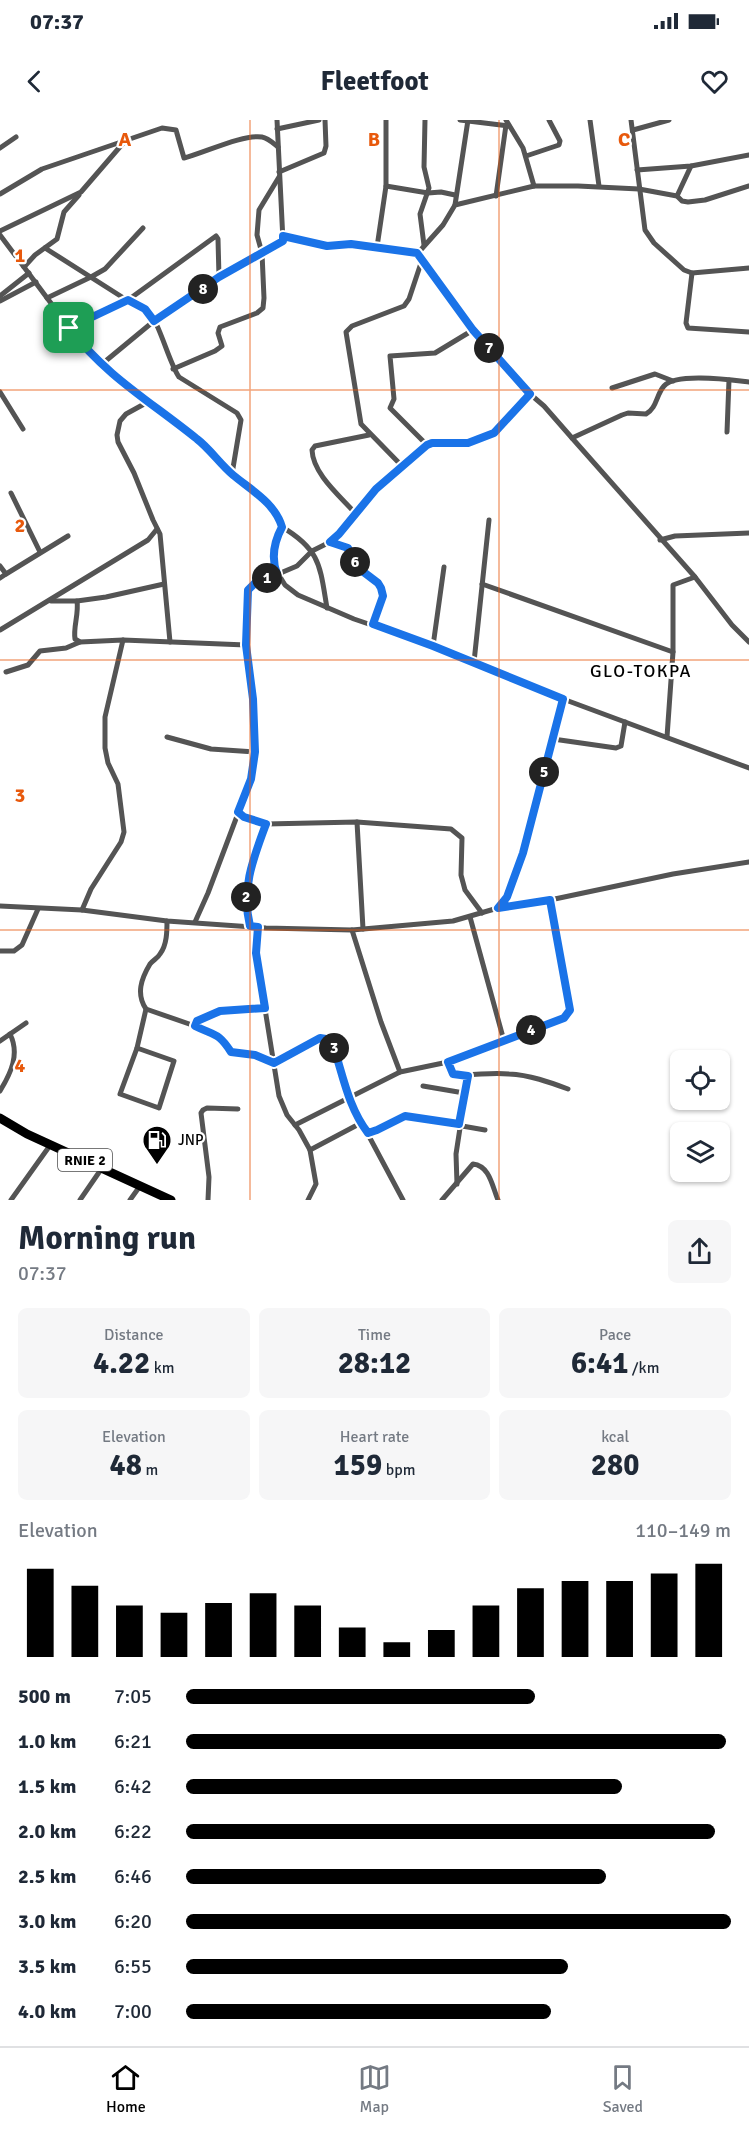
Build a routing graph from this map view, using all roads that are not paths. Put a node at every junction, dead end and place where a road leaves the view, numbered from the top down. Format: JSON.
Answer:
{"nodes":[{"id":1,"x":277,"y":120,"type":"edge"},
{"id":2,"x":319,"y":120,"type":"edge"},
{"id":3,"x":325,"y":120,"type":"edge"},
{"id":4,"x":386,"y":120,"type":"edge"},
{"id":5,"x":425,"y":120,"type":"edge"},
{"id":6,"x":460,"y":120,"type":"edge"},
{"id":7,"x":468,"y":120,"type":"edge"},
{"id":8,"x":549,"y":120,"type":"edge"},
{"id":9,"x":590,"y":120,"type":"edge"},
{"id":10,"x":631,"y":120,"type":"edge"},
{"id":11,"x":669,"y":120,"type":"edge"},
{"id":12,"x":507,"y":124,"type":"edge"},
{"id":13,"x":277,"y":129,"type":"junction"},
{"id":14,"x":633,"y":130,"type":"junction"},
{"id":15,"x":16,"y":137,"type":"dead end"},
{"id":16,"x":125,"y":141,"type":"junction"},
{"id":17,"x":0,"y":148,"type":"edge"},
{"id":18,"x":278,"y":148,"type":"junction"},
{"id":19,"x":749,"y":155,"type":"edge"},
{"id":20,"x":526,"y":156,"type":"junction"},
{"id":21,"x":692,"y":166,"type":"junction"},
{"id":22,"x":637,"y":170,"type":"junction"},
{"id":23,"x":279,"y":175,"type":"junction"},
{"id":24,"x":386,"y":186,"type":"junction"},
{"id":25,"x":534,"y":186,"type":"junction"},
{"id":26,"x":599,"y":186,"type":"junction"},
{"id":27,"x":749,"y":186,"type":"edge"},
{"id":28,"x":639,"y":189,"type":"junction"},
{"id":29,"x":81,"y":192,"type":"junction"},
{"id":30,"x":428,"y":193,"type":"junction"},
{"id":31,"x":0,"y":194,"type":"edge"},
{"id":32,"x":455,"y":195,"type":"junction"},
{"id":33,"x":496,"y":196,"type":"junction"},
{"id":34,"x":676,"y":196,"type":"junction"},
{"id":35,"x":455,"y":205,"type":"junction"},
{"id":36,"x":143,"y":228,"type":"dead end"},
{"id":37,"x":0,"y":233,"type":"edge"},
{"id":38,"x":283,"y":236,"type":"junction"},
{"id":39,"x":424,"y":245,"type":"junction"},
{"id":40,"x":377,"y":247,"type":"junction"},
{"id":41,"x":45,"y":248,"type":"junction"},
{"id":42,"x":262,"y":252,"type":"junction"},
{"id":43,"x":417,"y":253,"type":"junction"},
{"id":44,"x":422,"y":260,"type":"junction"},
{"id":45,"x":24,"y":267,"type":"junction"},
{"id":46,"x":749,"y":268,"type":"edge"},
{"id":47,"x":30,"y":273,"type":"junction"},
{"id":48,"x":692,"y":273,"type":"junction"},
{"id":49,"x":219,"y":277,"type":"junction"},
{"id":50,"x":92,"y":278,"type":"junction"},
{"id":51,"x":36,"y":282,"type":"junction"},
{"id":52,"x":46,"y":298,"type":"junction"},
{"id":53,"x":0,"y":299,"type":"edge"},
{"id":54,"x":128,"y":300,"type":"junction"},
{"id":55,"x":154,"y":321,"type":"junction"},
{"id":56,"x":69,"y":328,"type":"junction"},
{"id":57,"x":473,"y":330,"type":"junction"},
{"id":58,"x":749,"y":332,"type":"edge"},
{"id":59,"x":102,"y":364,"type":"junction"},
{"id":60,"x":173,"y":369,"type":"junction"},
{"id":61,"x":729,"y":380,"type":"junction"},
{"id":62,"x":673,"y":381,"type":"junction"},
{"id":63,"x":749,"y":382,"type":"edge"},
{"id":64,"x":612,"y":388,"type":"dead end"},
{"id":65,"x":0,"y":392,"type":"edge"},
{"id":66,"x":530,"y":394,"type":"junction"},
{"id":67,"x":146,"y":402,"type":"junction"},
{"id":68,"x":23,"y":429,"type":"dead end"},
{"id":69,"x":726,"y":432,"type":"dead end"},
{"id":70,"x":369,"y":435,"type":"junction"},
{"id":71,"x":572,"y":438,"type":"junction"},
{"id":72,"x":427,"y":445,"type":"junction"},
{"id":73,"x":402,"y":466,"type":"junction"},
{"id":74,"x":232,"y":474,"type":"junction"},
{"id":75,"x":11,"y":493,"type":"dead end"},
{"id":76,"x":355,"y":513,"type":"junction"},
{"id":77,"x":489,"y":520,"type":"dead end"},
{"id":78,"x":282,"y":527,"type":"junction"},
{"id":79,"x":157,"y":529,"type":"junction"},
{"id":80,"x":749,"y":533,"type":"edge"},
{"id":81,"x":69,"y":536,"type":"dead end"},
{"id":82,"x":148,"y":540,"type":"junction"},
{"id":83,"x":660,"y":540,"type":"junction"},
{"id":84,"x":161,"y":542,"type":"junction"},
{"id":85,"x":330,"y":542,"type":"junction"},
{"id":86,"x":312,"y":551,"type":"junction"},
{"id":87,"x":40,"y":552,"type":"junction"},
{"id":88,"x":0,"y":566,"type":"edge"},
{"id":89,"x":444,"y":567,"type":"dead end"},
{"id":90,"x":277,"y":574,"type":"junction"},
{"id":91,"x":3,"y":576,"type":"edge"},
{"id":92,"x":694,"y":577,"type":"junction"},
{"id":93,"x":164,"y":584,"type":"junction"},
{"id":94,"x":482,"y":584,"type":"junction"},
{"id":95,"x":51,"y":601,"type":"junction"},
{"id":96,"x":77,"y":601,"type":"junction"},
{"id":97,"x":327,"y":608,"type":"junction"},
{"id":98,"x":373,"y":624,"type":"junction"},
{"id":99,"x":0,"y":630,"type":"edge"},
{"id":100,"x":123,"y":640,"type":"junction"},
{"id":101,"x":80,"y":642,"type":"junction"},
{"id":102,"x":170,"y":642,"type":"junction"},
{"id":103,"x":749,"y":642,"type":"edge"},
{"id":104,"x":246,"y":645,"type":"junction"},
{"id":105,"x":433,"y":646,"type":"junction"},
{"id":106,"x":673,"y":652,"type":"junction"},
{"id":107,"x":474,"y":662,"type":"junction"},
{"id":108,"x":6,"y":672,"type":"dead end"},
{"id":109,"x":563,"y":699,"type":"junction"},
{"id":110,"x":625,"y":722,"type":"junction"},
{"id":111,"x":167,"y":737,"type":"dead end"},
{"id":112,"x":667,"y":737,"type":"junction"},
{"id":113,"x":553,"y":739,"type":"junction"},
{"id":114,"x":255,"y":752,"type":"junction"},
{"id":115,"x":749,"y":768,"type":"edge"},
{"id":116,"x":238,"y":812,"type":"junction"},
{"id":117,"x":357,"y":822,"type":"junction"},
{"id":118,"x":266,"y":824,"type":"junction"},
{"id":119,"x":749,"y":862,"type":"edge"},
{"id":120,"x":550,"y":900,"type":"junction"},
{"id":121,"x":0,"y":906,"type":"edge"},
{"id":122,"x":498,"y":908,"type":"junction"},
{"id":123,"x":38,"y":909,"type":"junction"},
{"id":124,"x":82,"y":910,"type":"junction"},
{"id":125,"x":482,"y":913,"type":"junction"},
{"id":126,"x":470,"y":917,"type":"junction"},
{"id":127,"x":167,"y":921,"type":"junction"},
{"id":128,"x":195,"y":922,"type":"junction"},
{"id":129,"x":250,"y":926,"type":"junction"},
{"id":130,"x":258,"y":927,"type":"junction"},
{"id":131,"x":363,"y":929,"type":"junction"},
{"id":132,"x":352,"y":930,"type":"junction"},
{"id":133,"x":0,"y":951,"type":"edge"},
{"id":134,"x":265,"y":1008,"type":"junction"},
{"id":135,"x":146,"y":1009,"type":"junction"},
{"id":136,"x":26,"y":1023,"type":"dead end"},
{"id":137,"x":195,"y":1026,"type":"junction"},
{"id":138,"x":10,"y":1034,"type":"junction"},
{"id":139,"x":0,"y":1041,"type":"edge"},
{"id":140,"x":504,"y":1041,"type":"junction"},
{"id":141,"x":137,"y":1048,"type":"junction"},
{"id":142,"x":448,"y":1062,"type":"junction"},
{"id":143,"x":274,"y":1063,"type":"junction"},
{"id":144,"x":400,"y":1072,"type":"junction"},
{"id":145,"x":468,"y":1076,"type":"junction"},
{"id":146,"x":423,"y":1086,"type":"dead end"},
{"id":147,"x":568,"y":1089,"type":"dead end"},
{"id":148,"x":0,"y":1091,"type":"edge"},
{"id":149,"x":464,"y":1093,"type":"junction"},
{"id":150,"x":348,"y":1097,"type":"junction"},
{"id":151,"x":238,"y":1109,"type":"dead end"},
{"id":152,"x":0,"y":1118,"type":"edge"},
{"id":153,"x":361,"y":1123,"type":"junction"},
{"id":154,"x":459,"y":1124,"type":"junction"},
{"id":155,"x":295,"y":1125,"type":"junction"},
{"id":156,"x":485,"y":1130,"type":"dead end"},
{"id":157,"x":368,"y":1133,"type":"junction"},
{"id":158,"x":51,"y":1144,"type":"junction"},
{"id":159,"x":310,"y":1150,"type":"junction"},
{"id":160,"x":102,"y":1168,"type":"junction"},
{"id":161,"x":457,"y":1184,"type":"junction"},
{"id":162,"x":140,"y":1186,"type":"junction"},
{"id":163,"x":11,"y":1200,"type":"edge"},
{"id":164,"x":81,"y":1200,"type":"edge"},
{"id":165,"x":130,"y":1200,"type":"edge"},
{"id":166,"x":171,"y":1200,"type":"edge"},
{"id":167,"x":207,"y":1200,"type":"edge"},
{"id":168,"x":308,"y":1200,"type":"edge"},
{"id":169,"x":403,"y":1200,"type":"edge"},
{"id":170,"x":442,"y":1200,"type":"edge"},
{"id":171,"x":498,"y":1200,"type":"edge"}],
"edges":[{"from":1,"to":13,"type":"street"},
{"from":2,"to":13,"type":"street"},
{"from":3,"to":23,"type":"street"},
{"from":4,"to":24,"type":"street"},
{"from":5,"to":30,"type":"street"},
{"from":6,"to":7,"type":"street"},
{"from":7,"to":12,"type":"street"},
{"from":7,"to":32,"type":"street"},
{"from":8,"to":20,"type":"street"},
{"from":9,"to":26,"type":"street"},
{"from":10,"to":14,"type":"street"},
{"from":11,"to":14,"type":"street"},
{"from":12,"to":20,"type":"street"},
{"from":12,"to":33,"type":"street"},
{"from":13,"to":18,"type":"street"},
{"from":14,"to":22,"type":"street"},
{"from":15,"to":17,"type":"street"},
{"from":16,"to":18,"type":"street"},
{"from":16,"to":29,"type":"street"},
{"from":16,"to":31,"type":"street"},
{"from":18,"to":23,"type":"street"},
{"from":19,"to":21,"type":"street"},
{"from":20,"to":25,"type":"street"},
{"from":21,"to":22,"type":"street"},
{"from":21,"to":34,"type":"street"},
{"from":22,"to":28,"type":"street"},
{"from":23,"to":38,"type":"street"},
{"from":23,"to":42,"type":"street"},
{"from":24,"to":30,"type":"street"},
{"from":24,"to":40,"type":"street"},
{"from":25,"to":26,"type":"street"},
{"from":25,"to":33,"type":"street"},
{"from":26,"to":28,"type":"street"},
{"from":27,"to":34,"type":"street"},
{"from":28,"to":34,"type":"street"},
{"from":28,"to":48,"type":"street"},
{"from":29,"to":37,"type":"street"},
{"from":29,"to":41,"type":"street"},
{"from":30,"to":32,"type":"street"},
{"from":30,"to":39,"type":"street"},
{"from":32,"to":35,"type":"street"},
{"from":33,"to":35,"type":"street"},
{"from":35,"to":39,"type":"street"},
{"from":36,"to":50,"type":"street"},
{"from":37,"to":45,"type":"street"},
{"from":38,"to":40,"type":"street"},
{"from":38,"to":42,"type":"street"},
{"from":39,"to":43,"type":"street"},
{"from":40,"to":43,"type":"street"},
{"from":41,"to":45,"type":"street"},
{"from":41,"to":50,"type":"street"},
{"from":42,"to":49,"type":"street"},
{"from":42,"to":60,"type":"street"},
{"from":43,"to":44,"type":"street"},
{"from":44,"to":57,"type":"street"},
{"from":44,"to":70,"type":"street"},
{"from":45,"to":47,"type":"street"},
{"from":46,"to":48,"type":"street"},
{"from":47,"to":51,"type":"street"},
{"from":47,"to":53,"type":"street"},
{"from":48,"to":58,"type":"street"},
{"from":49,"to":54,"type":"street"},
{"from":49,"to":55,"type":"street"},
{"from":50,"to":52,"type":"street"},
{"from":50,"to":54,"type":"street"},
{"from":51,"to":52,"type":"street"},
{"from":51,"to":53,"type":"street"},
{"from":52,"to":56,"type":"street"},
{"from":54,"to":55,"type":"street"},
{"from":54,"to":56,"type":"street"},
{"from":55,"to":59,"type":"street"},
{"from":55,"to":60,"type":"street"},
{"from":56,"to":59,"type":"street"},
{"from":57,"to":66,"type":"street"},
{"from":57,"to":72,"type":"street"},
{"from":59,"to":67,"type":"street"},
{"from":60,"to":74,"type":"street"},
{"from":61,"to":62,"type":"street"},
{"from":61,"to":63,"type":"street"},
{"from":61,"to":69,"type":"street"},
{"from":62,"to":64,"type":"street"},
{"from":62,"to":71,"type":"street"},
{"from":65,"to":68,"type":"street"},
{"from":66,"to":71,"type":"street"},
{"from":66,"to":72,"type":"street"},
{"from":67,"to":74,"type":"street"},
{"from":67,"to":79,"type":"street"},
{"from":70,"to":73,"type":"street"},
{"from":70,"to":76,"type":"street"},
{"from":71,"to":83,"type":"street"},
{"from":72,"to":73,"type":"street"},
{"from":73,"to":76,"type":"street"},
{"from":74,"to":78,"type":"street"},
{"from":75,"to":87,"type":"street"},
{"from":76,"to":85,"type":"street"},
{"from":77,"to":94,"type":"street"},
{"from":78,"to":86,"type":"street"},
{"from":78,"to":90,"type":"street"},
{"from":79,"to":82,"type":"street"},
{"from":79,"to":84,"type":"street"},
{"from":80,"to":83,"type":"street"},
{"from":81,"to":87,"type":"street"},
{"from":82,"to":84,"type":"street"},
{"from":82,"to":95,"type":"street"},
{"from":83,"to":92,"type":"street"},
{"from":84,"to":93,"type":"street"},
{"from":85,"to":86,"type":"street"},
{"from":85,"to":98,"type":"street"},
{"from":86,"to":90,"type":"street"},
{"from":86,"to":97,"type":"street"},
{"from":87,"to":91,"type":"street"},
{"from":88,"to":91,"type":"street"},
{"from":89,"to":105,"type":"street"},
{"from":90,"to":97,"type":"street"},
{"from":90,"to":104,"type":"street"},
{"from":92,"to":103,"type":"street"},
{"from":92,"to":106,"type":"street"},
{"from":93,"to":96,"type":"street"},
{"from":93,"to":102,"type":"street"},
{"from":94,"to":106,"type":"street"},
{"from":94,"to":107,"type":"street"},
{"from":95,"to":96,"type":"street"},
{"from":95,"to":99,"type":"street"},
{"from":96,"to":101,"type":"street"},
{"from":97,"to":98,"type":"street"},
{"from":98,"to":105,"type":"street"},
{"from":100,"to":101,"type":"street"},
{"from":100,"to":102,"type":"street"},
{"from":100,"to":124,"type":"street"},
{"from":101,"to":108,"type":"street"},
{"from":102,"to":104,"type":"street"},
{"from":104,"to":114,"type":"street"},
{"from":105,"to":107,"type":"street"},
{"from":106,"to":112,"type":"street"},
{"from":107,"to":109,"type":"street"},
{"from":109,"to":110,"type":"street"},
{"from":109,"to":113,"type":"street"},
{"from":110,"to":112,"type":"street"},
{"from":110,"to":113,"type":"street"},
{"from":111,"to":114,"type":"street"},
{"from":112,"to":115,"type":"street"},
{"from":113,"to":122,"type":"street"},
{"from":114,"to":116,"type":"street"},
{"from":116,"to":118,"type":"street"},
{"from":116,"to":128,"type":"street"},
{"from":117,"to":118,"type":"street"},
{"from":117,"to":125,"type":"street"},
{"from":117,"to":131,"type":"street"},
{"from":118,"to":129,"type":"street"},
{"from":119,"to":120,"type":"street"},
{"from":120,"to":122,"type":"street"},
{"from":120,"to":140,"type":"street"},
{"from":121,"to":123,"type":"street"},
{"from":122,"to":125,"type":"street"},
{"from":123,"to":124,"type":"street"},
{"from":123,"to":133,"type":"street"},
{"from":124,"to":127,"type":"street"},
{"from":125,"to":126,"type":"street"},
{"from":126,"to":131,"type":"street"},
{"from":126,"to":140,"type":"street"},
{"from":127,"to":128,"type":"street"},
{"from":127,"to":135,"type":"street"},
{"from":128,"to":129,"type":"street"},
{"from":129,"to":130,"type":"street"},
{"from":130,"to":132,"type":"street"},
{"from":130,"to":134,"type":"street"},
{"from":131,"to":132,"type":"street"},
{"from":132,"to":144,"type":"street"},
{"from":134,"to":137,"type":"street"},
{"from":134,"to":143,"type":"street"},
{"from":135,"to":137,"type":"street"},
{"from":135,"to":141,"type":"street"},
{"from":136,"to":138,"type":"street"},
{"from":137,"to":143,"type":"street"},
{"from":138,"to":139,"type":"street"},
{"from":138,"to":148,"type":"street"},
{"from":140,"to":142,"type":"street"},
{"from":141,"to":141,"type":"street"},
{"from":142,"to":144,"type":"street"},
{"from":142,"to":145,"type":"street"},
{"from":143,"to":150,"type":"street"},
{"from":143,"to":155,"type":"street"},
{"from":144,"to":150,"type":"street"},
{"from":145,"to":147,"type":"street"},
{"from":145,"to":149,"type":"street"},
{"from":146,"to":149,"type":"street"},
{"from":149,"to":154,"type":"street"},
{"from":150,"to":153,"type":"street"},
{"from":150,"to":155,"type":"street"},
{"from":151,"to":167,"type":"street"},
{"from":152,"to":158,"type":"highway","name":"RNIE 2","number":"RNIE 2"},
{"from":153,"to":157,"type":"street"},
{"from":153,"to":159,"type":"street"},
{"from":154,"to":156,"type":"street"},
{"from":154,"to":157,"type":"street"},
{"from":154,"to":161,"type":"street"},
{"from":155,"to":159,"type":"street"},
{"from":157,"to":169,"type":"street"},
{"from":158,"to":160,"type":"highway","name":"RNIE 2","number":"RNIE 2"},
{"from":158,"to":163,"type":"street"},
{"from":159,"to":168,"type":"street"},
{"from":160,"to":162,"type":"highway","name":"RNIE 2","number":"RNIE 2"},
{"from":160,"to":164,"type":"street"},
{"from":161,"to":170,"type":"street"},
{"from":161,"to":171,"type":"street"},
{"from":162,"to":165,"type":"street"},
{"from":162,"to":166,"type":"highway","name":"RNIE 2","number":"RNIE 2"}]}
